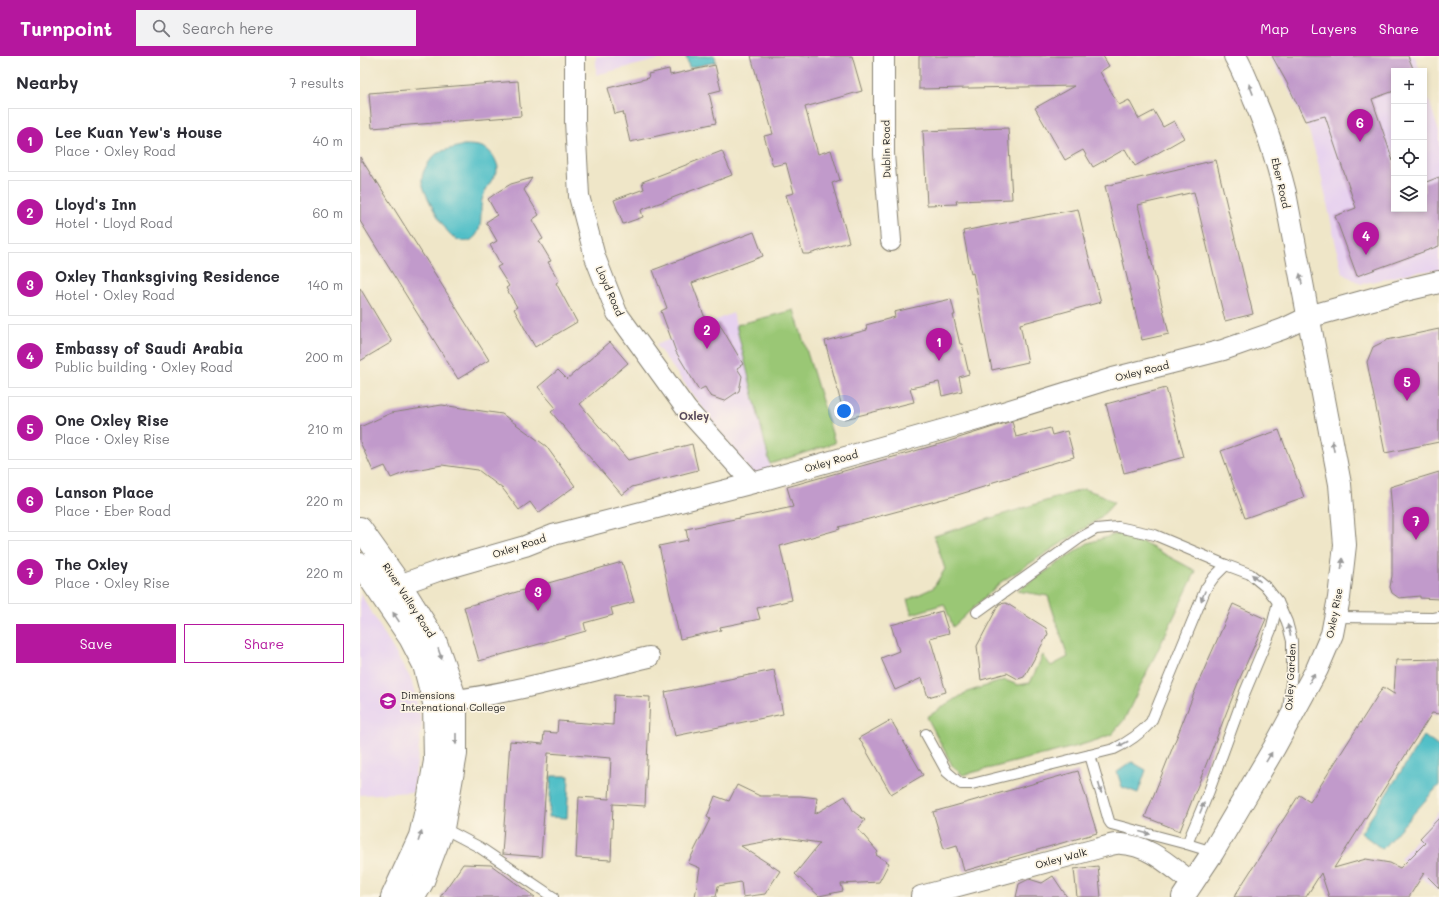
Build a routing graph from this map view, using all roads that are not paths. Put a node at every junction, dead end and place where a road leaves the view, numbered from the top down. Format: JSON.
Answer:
{"nodes":[{"id":1,"x":575,"y":56,"type":"edge"},
{"id":2,"x":884,"y":56,"type":"edge"},
{"id":3,"x":1235,"y":56,"type":"edge"},
{"id":4,"x":891,"y":241,"type":"dead end"},
{"id":5,"x":1439,"y":282,"type":"edge"},
{"id":6,"x":1439,"y":295,"type":"edge"},
{"id":7,"x":1309,"y":322,"type":"junction"},
{"id":8,"x":753,"y":483,"type":"junction"},
{"id":9,"x":360,"y":528,"type":"edge"},
{"id":10,"x":360,"y":564,"type":"edge"},
{"id":11,"x":1226,"y":565,"type":"junction"},
{"id":12,"x":400,"y":584,"type":"junction"},
{"id":13,"x":379,"y":592,"type":"junction"},
{"id":14,"x":1278,"y":602,"type":"junction"},
{"id":15,"x":977,"y":612,"type":"dead end"},
{"id":16,"x":1439,"y":616,"type":"edge"},
{"id":17,"x":1335,"y":617,"type":"junction"},
{"id":18,"x":649,"y":656,"type":"dead end"},
{"id":19,"x":456,"y":700,"type":"junction"},
{"id":20,"x":434,"y":703,"type":"junction"},
{"id":21,"x":1287,"y":725,"type":"junction"},
{"id":22,"x":926,"y":734,"type":"dead end"},
{"id":23,"x":1090,"y":755,"type":"junction"},
{"id":24,"x":443,"y":828,"type":"junction"},
{"id":25,"x":1187,"y":844,"type":"junction"},
{"id":26,"x":1213,"y":852,"type":"junction"},
{"id":27,"x":1188,"y":890,"type":"edge"},
{"id":28,"x":921,"y":896,"type":"dead end"},
{"id":29,"x":392,"y":897,"type":"edge"},
{"id":30,"x":414,"y":897,"type":"edge"},
{"id":31,"x":553,"y":897,"type":"edge"}],
"edges":[{"from":1,"to":8,"type":"street","name":"Lloyd Road"},
{"from":2,"to":4,"type":"street","name":"Dublin Road"},
{"from":7,"to":3,"type":"main road","name":"Eber Road","one_way":true},
{"from":5,"to":7,"type":"main road","name":"Oxley Road"},
{"from":6,"to":7,"type":"main road","name":"Oxley Road"},
{"from":7,"to":8,"type":"street","name":"Oxley Road"},
{"from":17,"to":7,"type":"main road","name":"Oxley Rise","one_way":true},
{"from":8,"to":12,"type":"street","name":"Oxley Road"},
{"from":9,"to":12,"type":"main road","name":"River Valley Road"},
{"from":10,"to":13,"type":"main road","name":"River Valley Road"},
{"from":14,"to":11,"type":"lane","name":"Oxley Garden","one_way":true},
{"from":11,"to":15,"type":"lane","name":"Oxley Garden"},
{"from":11,"to":23,"type":"lane","one_way":true},
{"from":12,"to":13,"type":"street","name":"Oxley Road"},
{"from":12,"to":19,"type":"main road","name":"River Valley Road","one_way":true},
{"from":20,"to":13,"type":"main road","name":"River Valley Road","one_way":true},
{"from":21,"to":14,"type":"lane","name":"Oxley Garden","one_way":true},
{"from":25,"to":14,"type":"lane","one_way":true},
{"from":16,"to":17,"type":"lane"},
{"from":21,"to":17,"type":"main road","name":"Oxley Rise","one_way":true},
{"from":18,"to":19,"type":"street"},
{"from":19,"to":20,"type":"street"},
{"from":19,"to":24,"type":"main road","name":"River Valley Road","one_way":true},
{"from":29,"to":20,"type":"main road","name":"River Valley Road","one_way":true},
{"from":26,"to":21,"type":"main road","name":"Oxley Rise","one_way":true},
{"from":22,"to":23,"type":"lane"},
{"from":23,"to":25,"type":"lane","one_way":true},
{"from":24,"to":30,"type":"main road","name":"River Valley Road"},
{"from":24,"to":31,"type":"lane"},
{"from":25,"to":26,"type":"lane"},
{"from":26,"to":27,"type":"main road","name":"Oxley Rise"},
{"from":27,"to":28,"type":"street","name":"Oxley Walk"}]}
